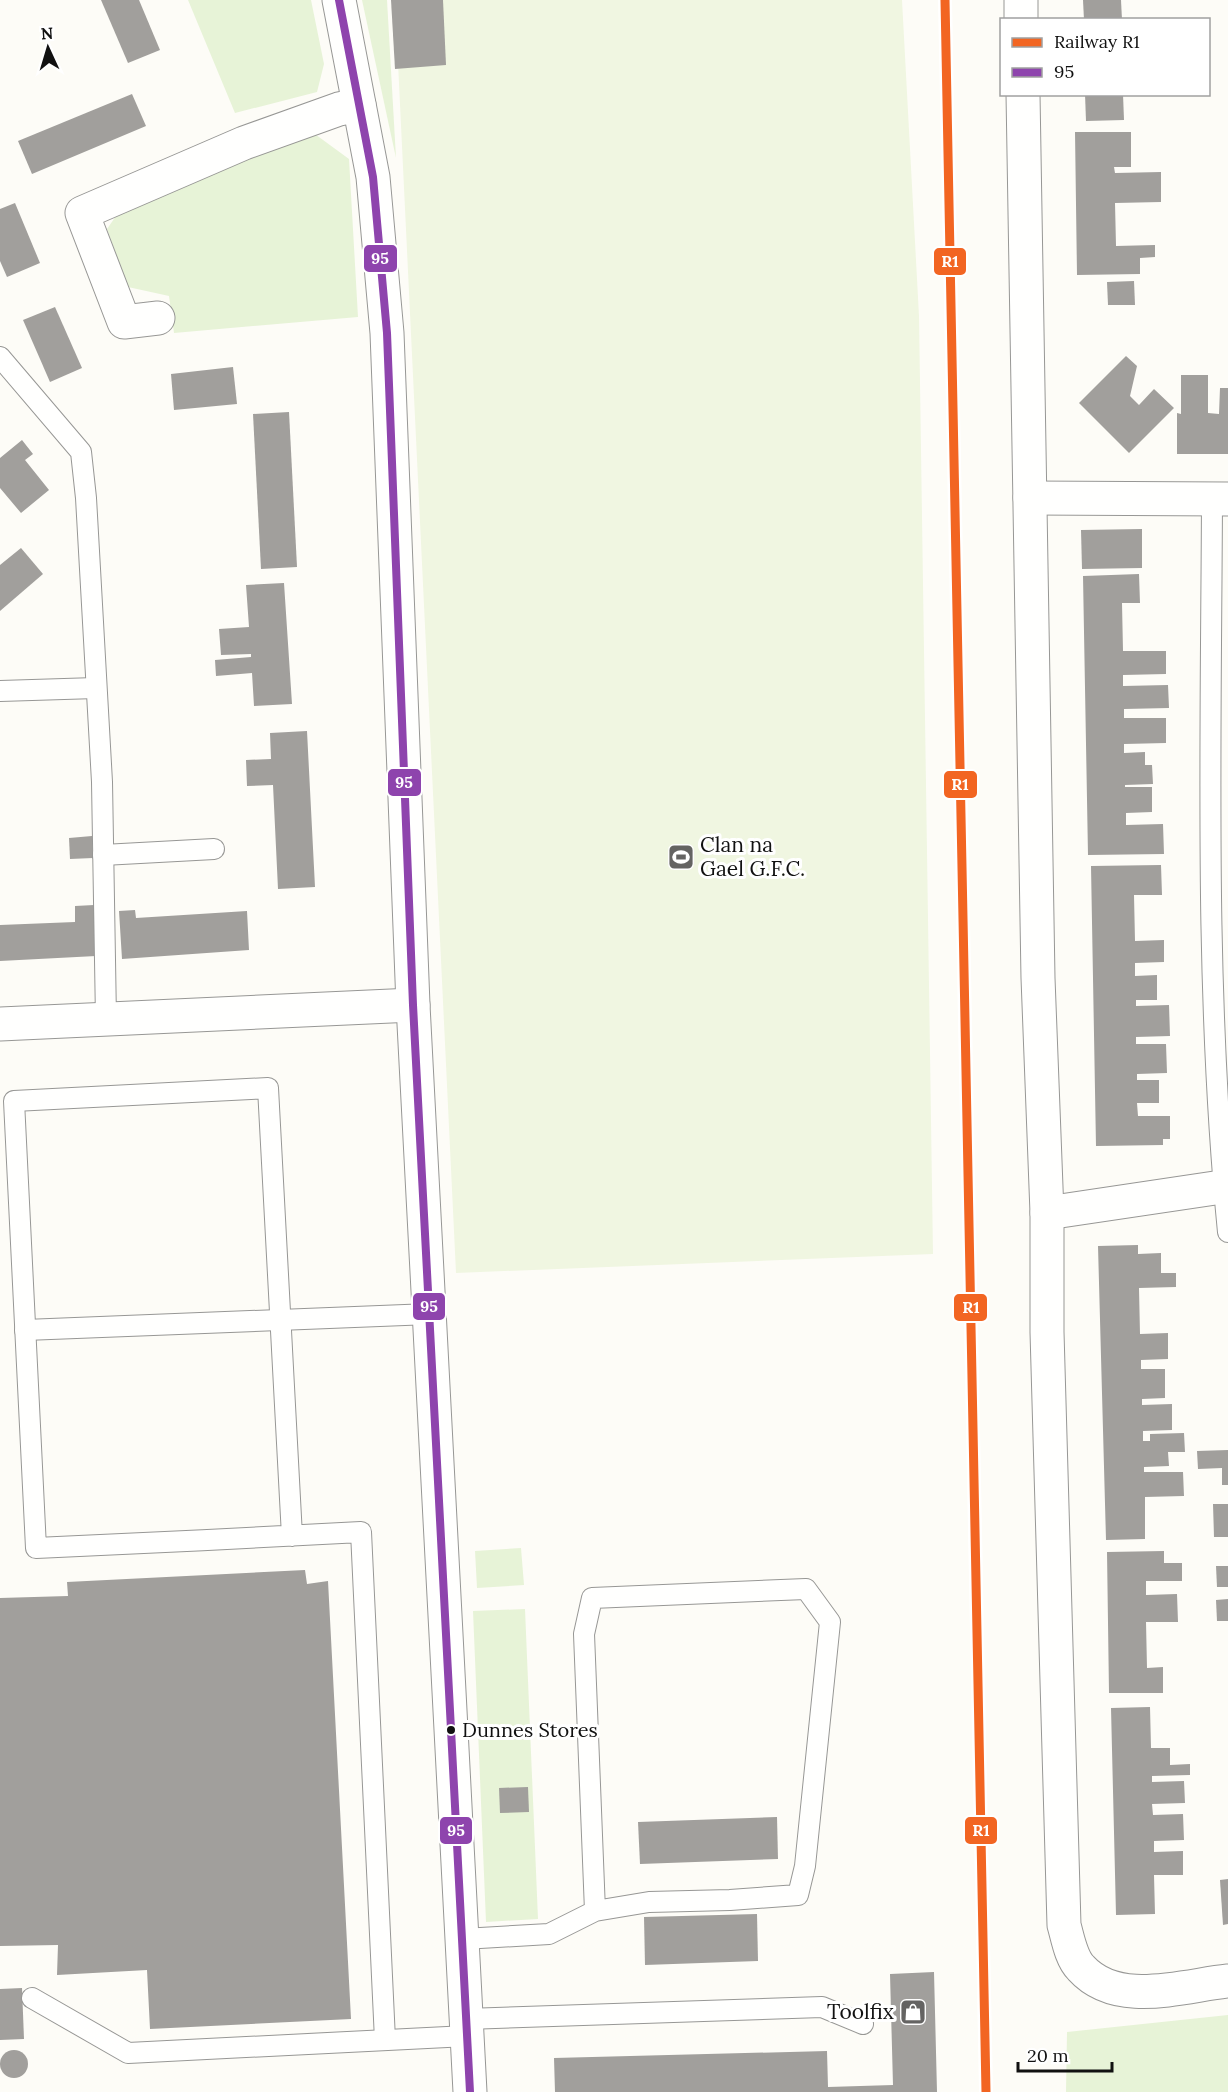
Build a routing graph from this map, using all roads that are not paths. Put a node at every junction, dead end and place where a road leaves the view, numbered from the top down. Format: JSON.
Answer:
{"nodes":[{"id":1,"x":339,"y":0,"type":"edge"},
{"id":2,"x":1021,"y":0,"type":"edge"},
{"id":3,"x":1021,"y":18,"type":"edge"},
{"id":4,"x":1023,"y":96,"type":"edge"},
{"id":5,"x":359,"y":105,"type":"junction"},
{"id":6,"x":158,"y":318,"type":"dead end"},
{"id":7,"x":0,"y":357,"type":"edge"},
{"id":8,"x":1030,"y":498,"type":"junction"},
{"id":9,"x":1220,"y":499,"type":"edge"},
{"id":10,"x":96,"y":688,"type":"junction"},
{"id":11,"x":0,"y":691,"type":"edge"},
{"id":12,"x":214,"y":849,"type":"dead end"},
{"id":13,"x":103,"y":855,"type":"junction"},
{"id":14,"x":413,"y":1005,"type":"junction"},
{"id":15,"x":106,"y":1019,"type":"junction"},
{"id":16,"x":0,"y":1024,"type":"edge"},
{"id":17,"x":1226,"y":1186,"type":"edge"},
{"id":18,"x":1047,"y":1214,"type":"junction"},
{"id":19,"x":1228,"y":1232,"type":"edge"},
{"id":20,"x":430,"y":1314,"type":"junction"},
{"id":21,"x":280,"y":1320,"type":"junction"},
{"id":22,"x":25,"y":1330,"type":"junction"},
{"id":23,"x":292,"y":1536,"type":"junction"},
{"id":24,"x":595,"y":1911,"type":"junction"},
{"id":25,"x":463,"y":1939,"type":"junction"},
{"id":26,"x":1228,"y":1981,"type":"edge"},
{"id":27,"x":32,"y":1998,"type":"dead end"},
{"id":28,"x":863,"y":2024,"type":"dead end"},
{"id":29,"x":467,"y":2028,"type":"junction"},
{"id":30,"x":385,"y":2040,"type":"junction"},
{"id":31,"x":470,"y":2092,"type":"edge"}],
"edges":[{"from":1,"to":5,"type":"street"},
{"from":2,"to":3,"type":"street"},
{"from":4,"to":8,"type":"street"},
{"from":5,"to":6,"type":"street"},
{"from":5,"to":14,"type":"street"},
{"from":7,"to":10,"type":"lane"},
{"from":8,"to":9,"type":"street"},
{"from":8,"to":18,"type":"street"},
{"from":9,"to":17,"type":"lane"},
{"from":10,"to":11,"type":"lane"},
{"from":10,"to":13,"type":"lane"},
{"from":12,"to":13,"type":"lane"},
{"from":13,"to":15,"type":"lane"},
{"from":14,"to":15,"type":"street"},
{"from":14,"to":20,"type":"street"},
{"from":15,"to":16,"type":"street"},
{"from":17,"to":18,"type":"street"},
{"from":17,"to":19,"type":"lane"},
{"from":18,"to":26,"type":"street"},
{"from":20,"to":21,"type":"lane"},
{"from":20,"to":25,"type":"street"},
{"from":21,"to":22,"type":"lane"},
{"from":21,"to":22,"type":"lane"},
{"from":21,"to":23,"type":"lane"},
{"from":22,"to":23,"type":"lane"},
{"from":23,"to":30,"type":"lane"},
{"from":24,"to":24,"type":"lane"},
{"from":24,"to":25,"type":"lane"},
{"from":25,"to":29,"type":"street"},
{"from":27,"to":30,"type":"lane"},
{"from":28,"to":29,"type":"lane"},
{"from":29,"to":30,"type":"lane"},
{"from":29,"to":31,"type":"street"}]}
